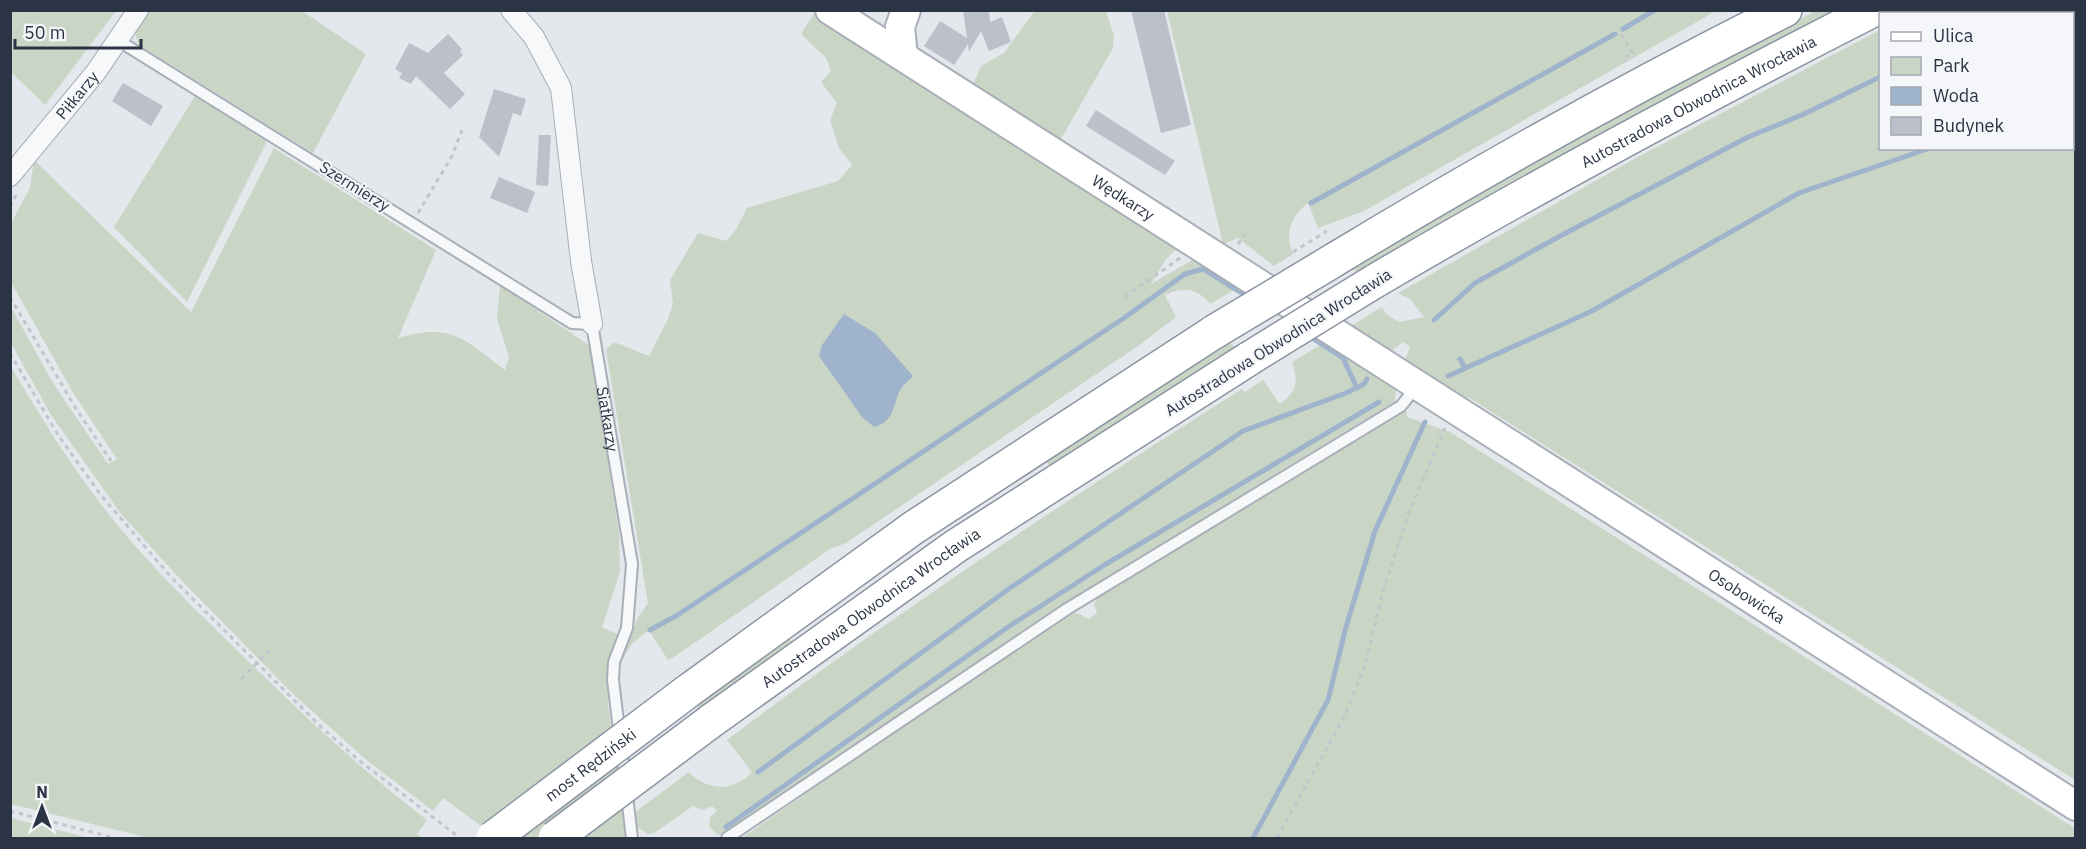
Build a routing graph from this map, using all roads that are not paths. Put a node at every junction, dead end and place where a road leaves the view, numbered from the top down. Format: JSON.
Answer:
{"nodes":[{"id":1,"x":138,"y":10,"type":"edge"},
{"id":2,"x":511,"y":10,"type":"edge"},
{"id":3,"x":830,"y":10,"type":"edge"},
{"id":4,"x":906,"y":10,"type":"edge"},
{"id":5,"x":1785,"y":10,"type":"edge"},
{"id":6,"x":1873,"y":10,"type":"edge"},
{"id":7,"x":119,"y":40,"type":"junction"},
{"id":8,"x":903,"y":56,"type":"junction"},
{"id":9,"x":10,"y":176,"type":"edge"},
{"id":10,"x":592,"y":324,"type":"junction"},
{"id":11,"x":1417,"y":386,"type":"junction"},
{"id":12,"x":2076,"y":806,"type":"edge"},
{"id":13,"x":493,"y":838,"type":"edge"},
{"id":14,"x":555,"y":838,"type":"edge"},
{"id":15,"x":632,"y":838,"type":"edge"},
{"id":16,"x":727,"y":838,"type":"edge"}],
"edges":[{"from":1,"to":7,"type":"street","name":"Piłkarzy"},
{"from":2,"to":10,"type":"street","name":"Siatkarzy"},
{"from":3,"to":8,"type":"street","name":"Wędkarzy"},
{"from":4,"to":8,"type":"street"},
{"from":5,"to":13,"type":"highway","name":"most Rędziński","bridge":true},
{"from":6,"to":14,"type":"highway","name":"Autostradowa Obwodnica Wrocławia","bridge":true},
{"from":7,"to":9,"type":"street","name":"Piłkarzy"},
{"from":7,"to":10,"type":"lane","name":"Szermierzy"},
{"from":8,"to":11,"type":"street","name":"Wędkarzy"},
{"from":10,"to":15,"type":"lane","name":"Siatkarzy"},
{"from":11,"to":12,"type":"street","name":"Osobowicka"},
{"from":11,"to":16,"type":"lane"}]}
